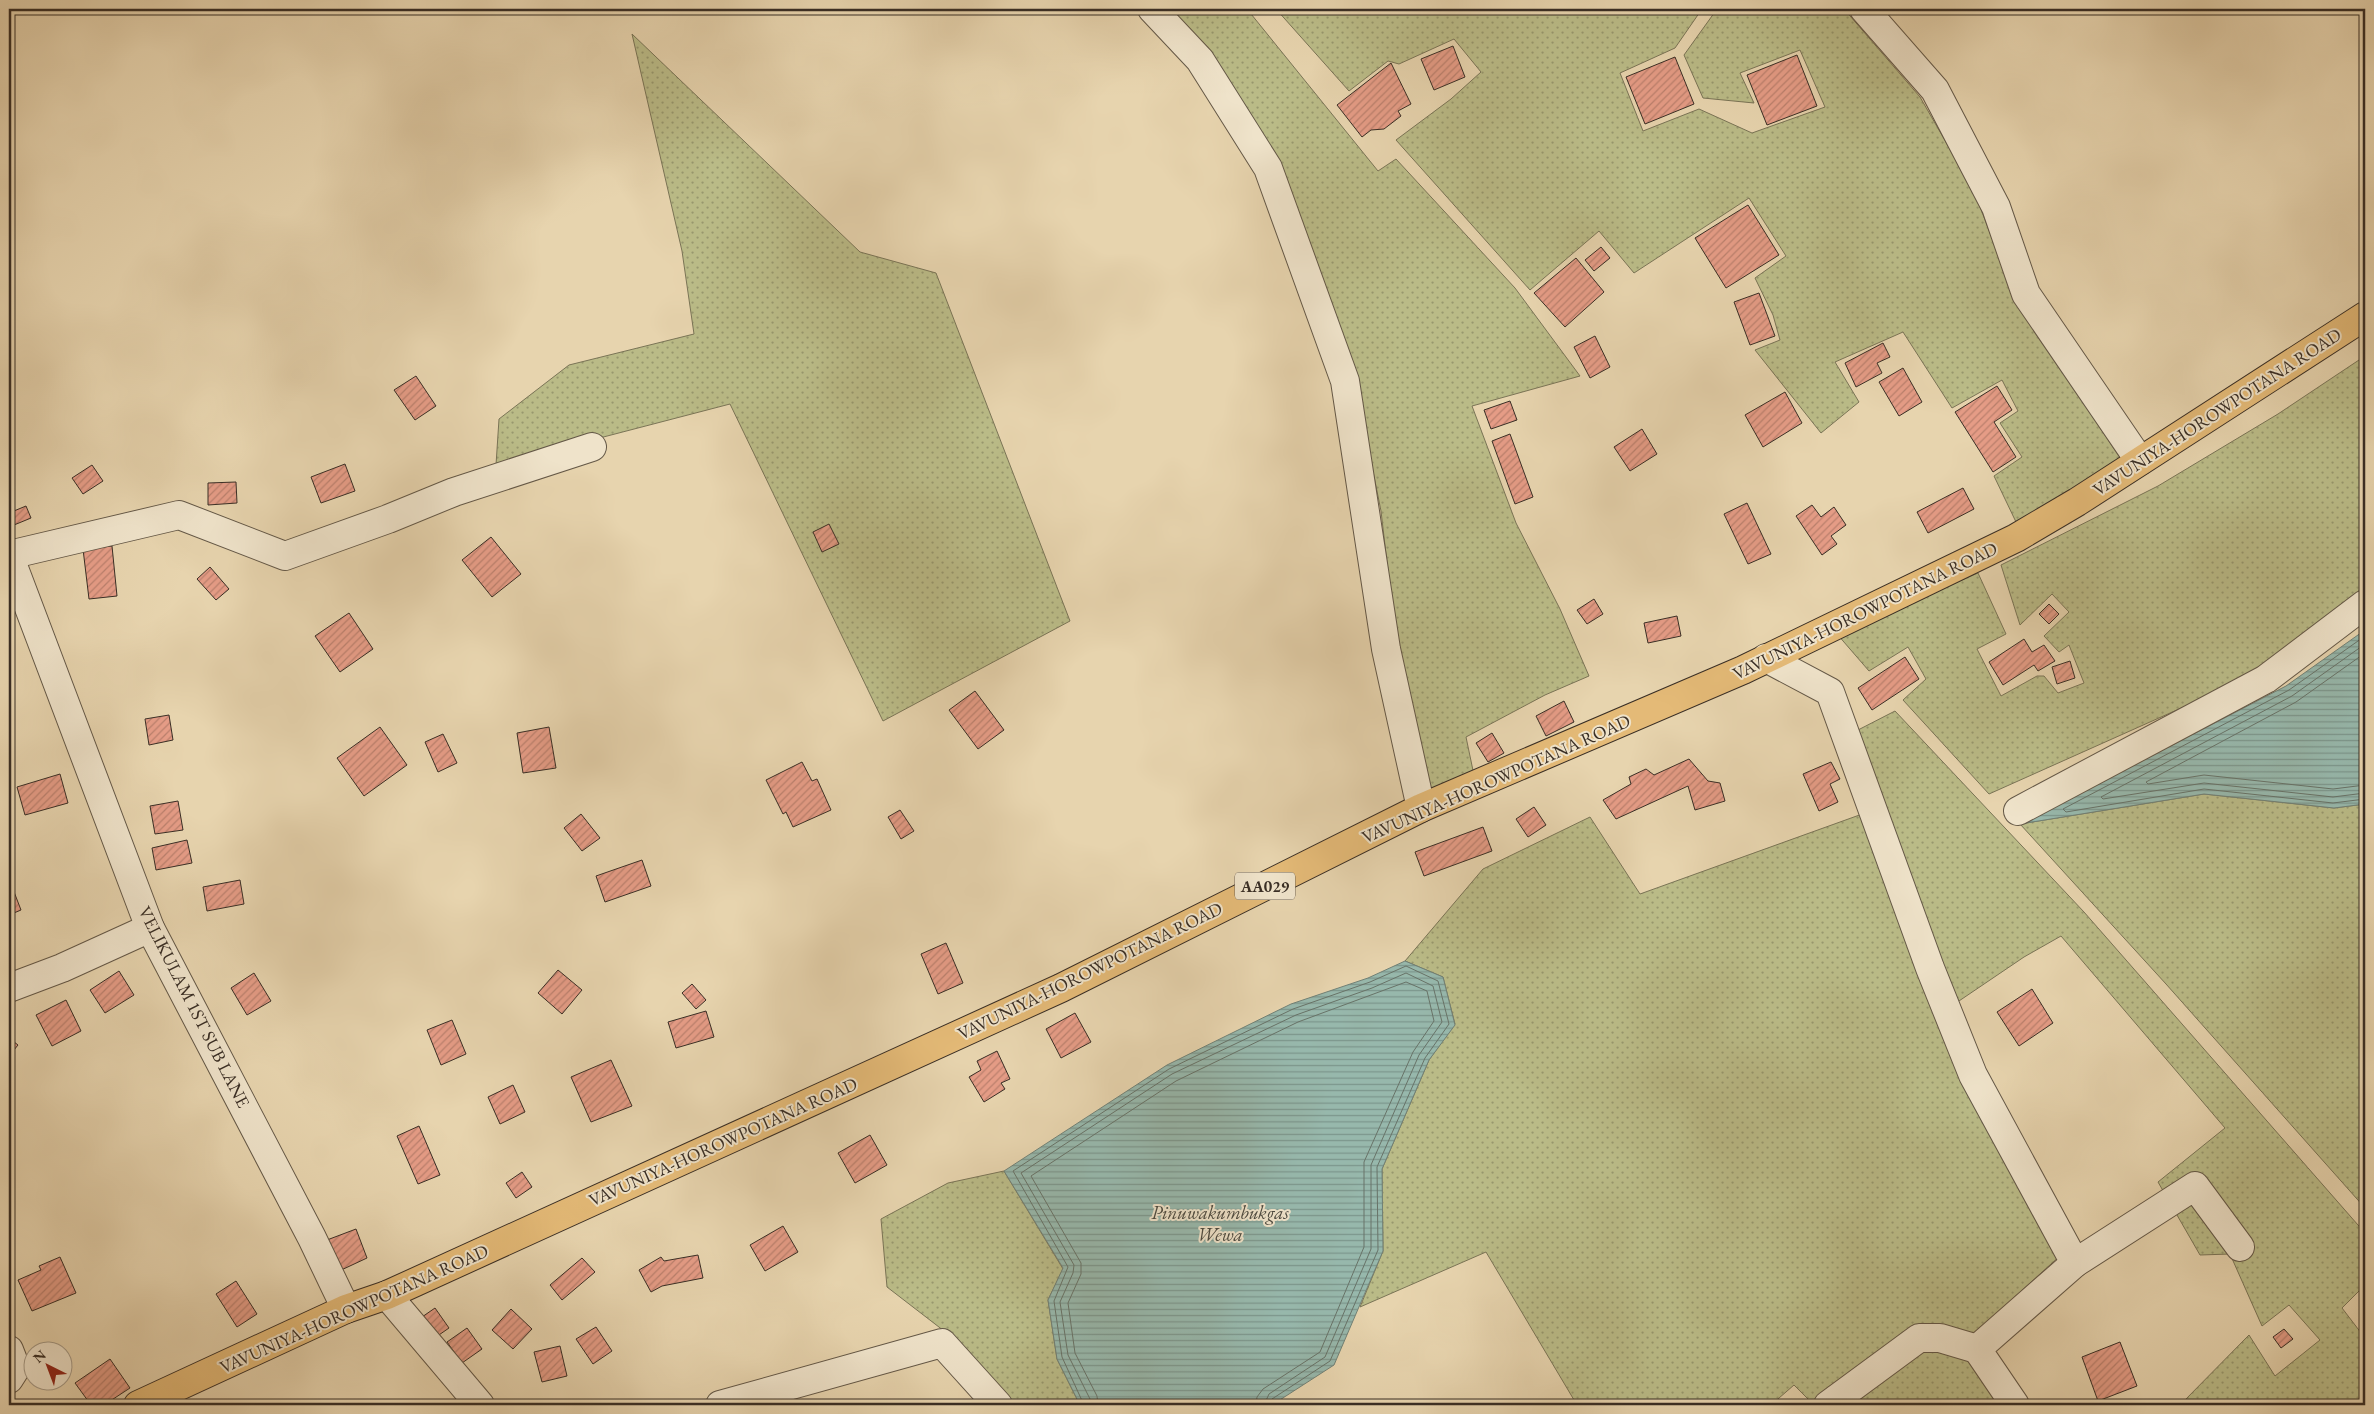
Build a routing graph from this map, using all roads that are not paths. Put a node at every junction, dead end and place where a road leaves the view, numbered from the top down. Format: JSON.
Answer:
{"nodes":[{"id":1,"x":1152,"y":9,"type":"edge"},
{"id":2,"x":1864,"y":9,"type":"edge"},
{"id":3,"x":2365,"y":316,"type":"edge"},
{"id":4,"x":592,"y":447,"type":"dead end"},
{"id":5,"x":2140,"y":461,"type":"junction"},
{"id":6,"x":9,"y":555,"type":"edge"},
{"id":7,"x":2365,"y":604,"type":"edge"},
{"id":8,"x":1766,"y":658,"type":"junction"},
{"id":9,"x":1421,"y":808,"type":"junction"},
{"id":10,"x":2018,"y":811,"type":"dead end"},
{"id":11,"x":150,"y":928,"type":"junction"},
{"id":12,"x":9,"y":988,"type":"edge"},
{"id":13,"x":2240,"y":1247,"type":"dead end"},
{"id":14,"x":2075,"y":1263,"type":"junction"},
{"id":15,"x":387,"y":1295,"type":"junction"},
{"id":16,"x":346,"y":1309,"type":"junction"},
{"id":17,"x":1977,"y":1349,"type":"junction"},
{"id":18,"x":9,"y":1350,"type":"edge"},
{"id":19,"x":9,"y":1379,"type":"edge"},
{"id":20,"x":138,"y":1405,"type":"edge"},
{"id":21,"x":480,"y":1405,"type":"edge"},
{"id":22,"x":720,"y":1405,"type":"edge"},
{"id":23,"x":998,"y":1405,"type":"edge"},
{"id":24,"x":1828,"y":1405,"type":"edge"},
{"id":25,"x":2015,"y":1405,"type":"edge"}],
"edges":[{"from":1,"to":9,"type":"street"},
{"from":2,"to":5,"type":"street"},
{"from":3,"to":5,"type":"highway","name":"VAVUNIYA-HOROWPOTANA ROAD","number":"AA029"},
{"from":4,"to":6,"type":"street"},
{"from":5,"to":8,"type":"highway","name":"VAVUNIYA-HOROWPOTANA ROAD","number":"AA029"},
{"from":6,"to":11,"type":"street","name":"VELIKULAM 1ST SUB LANE"},
{"from":7,"to":10,"type":"street"},
{"from":8,"to":9,"type":"highway","name":"VAVUNIYA-HOROWPOTANA ROAD","number":"AA029"},
{"from":8,"to":14,"type":"street"},
{"from":9,"to":15,"type":"highway","name":"VAVUNIYA-HOROWPOTANA ROAD","number":"AA029"},
{"from":11,"to":12,"type":"street"},
{"from":11,"to":16,"type":"street","name":"VELIKULAM 1ST SUB LANE"},
{"from":13,"to":14,"type":"street"},
{"from":14,"to":17,"type":"street"},
{"from":15,"to":16,"type":"highway","name":"VAVUNIYA-HOROWPOTANA ROAD","number":"AA029"},
{"from":15,"to":21,"type":"street"},
{"from":16,"to":20,"type":"highway","name":"VAVUNIYA-HOROWPOTANA ROAD","number":"AA029"},
{"from":17,"to":24,"type":"street"},
{"from":17,"to":25,"type":"street"},
{"from":18,"to":19,"type":"street"},
{"from":22,"to":23,"type":"street"}]}
